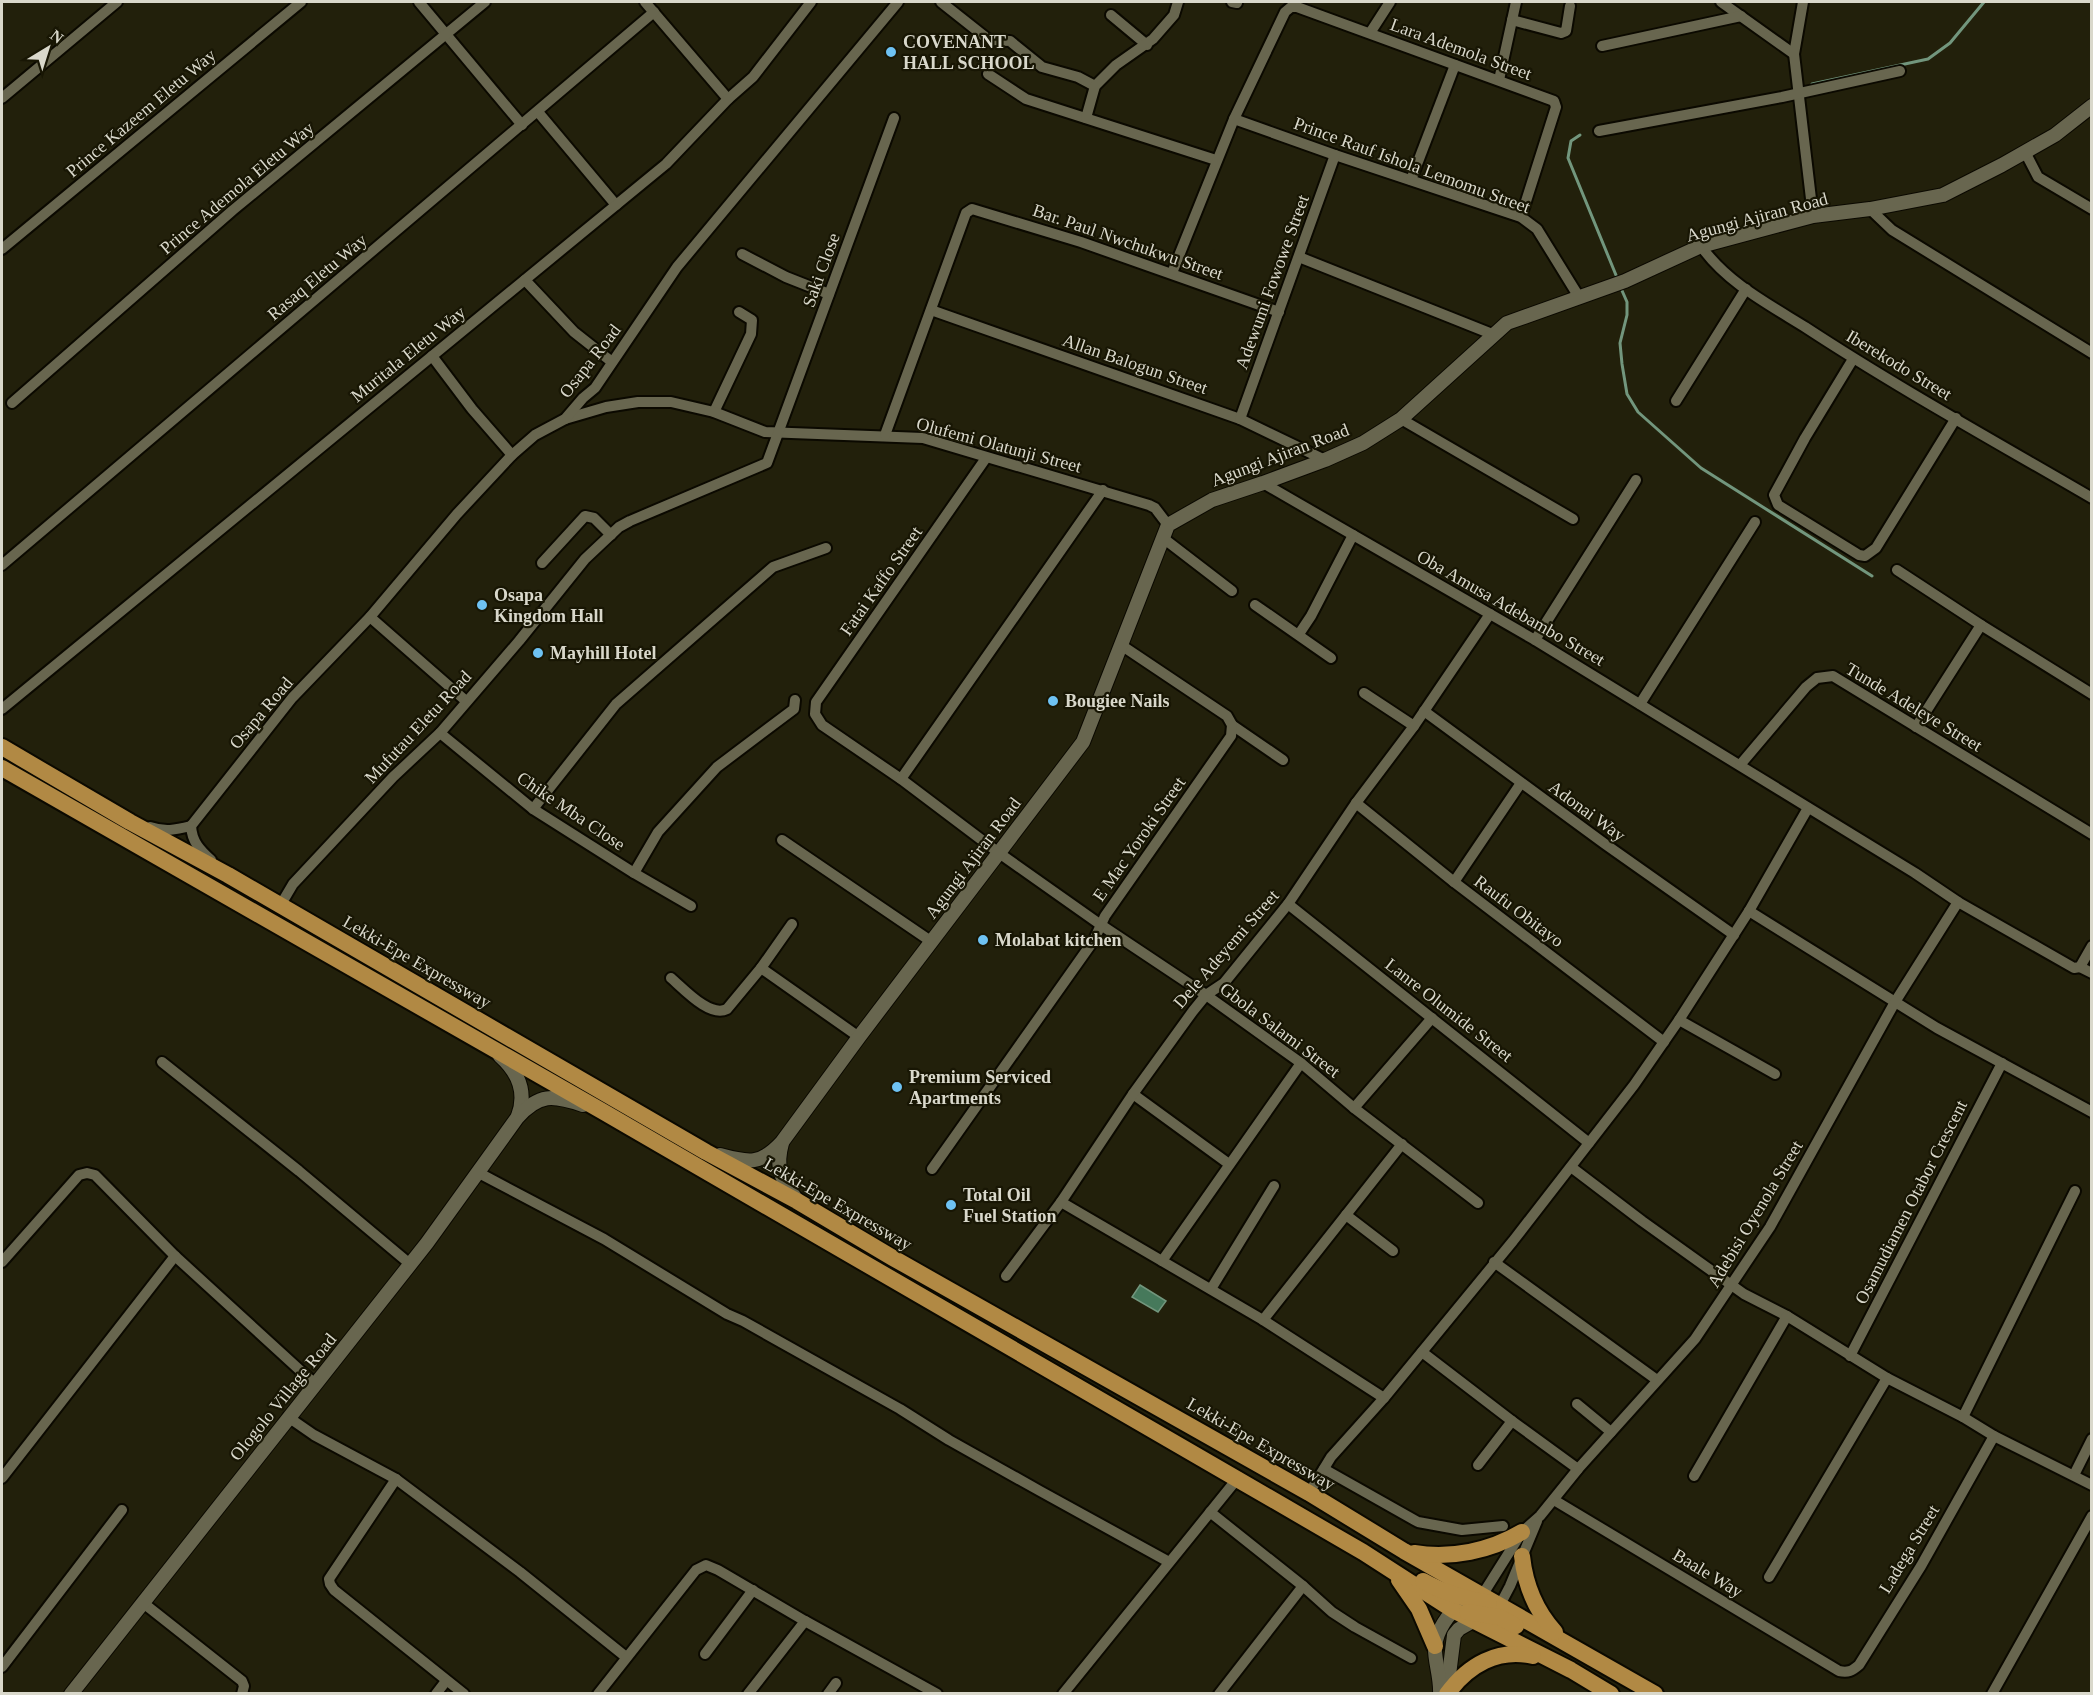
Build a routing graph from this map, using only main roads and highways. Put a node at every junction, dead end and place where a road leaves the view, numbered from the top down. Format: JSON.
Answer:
{"nodes":[{"id":1,"x":2,"y":747,"type":"edge"},
{"id":2,"x":2,"y":768,"type":"edge"},
{"id":3,"x":1311,"y":1522,"type":"junction"},
{"id":4,"x":1522,"y":1532,"type":"road end"},
{"id":5,"x":1404,"y":1551,"type":"junction"},
{"id":6,"x":1363,"y":1552,"type":"junction"},
{"id":7,"x":1522,"y":1556,"type":"road end"},
{"id":8,"x":1475,"y":1597,"type":"junction"},
{"id":9,"x":1478,"y":1618,"type":"junction"},
{"id":10,"x":1435,"y":1646,"type":"road end"},
{"id":11,"x":1577,"y":1649,"type":"junction"},
{"id":12,"x":1571,"y":1670,"type":"junction"},
{"id":13,"x":1446,"y":1694,"type":"edge"},
{"id":14,"x":1611,"y":1694,"type":"edge"},
{"id":15,"x":1641,"y":1694,"type":"edge"},
{"id":16,"x":1655,"y":1694,"type":"edge"}],
"edges":[{"from":1,"to":5,"type":"highway","name":"Lekki-Epe Expressway"},
{"from":2,"to":3,"type":"highway","name":"Lekki-Epe Expressway"},
{"from":3,"to":6,"type":"highway","name":"Lekki-Epe Expressway"},
{"from":3,"to":8,"type":"highway"},
{"from":4,"to":5,"type":"highway"},
{"from":5,"to":8,"type":"highway","name":"Lekki-Epe Expressway"},
{"from":6,"to":9,"type":"highway","name":"Lekki-Epe Expressway"},
{"from":6,"to":10,"type":"highway"},
{"from":7,"to":11,"type":"highway"},
{"from":8,"to":11,"type":"highway","name":"Lekki-Epe Expressway"},
{"from":9,"to":12,"type":"highway"},
{"from":9,"to":15,"type":"highway"},
{"from":11,"to":16,"type":"highway","name":"Lekki-Epe Expressway"},
{"from":12,"to":13,"type":"highway"},
{"from":12,"to":14,"type":"highway"}]}
